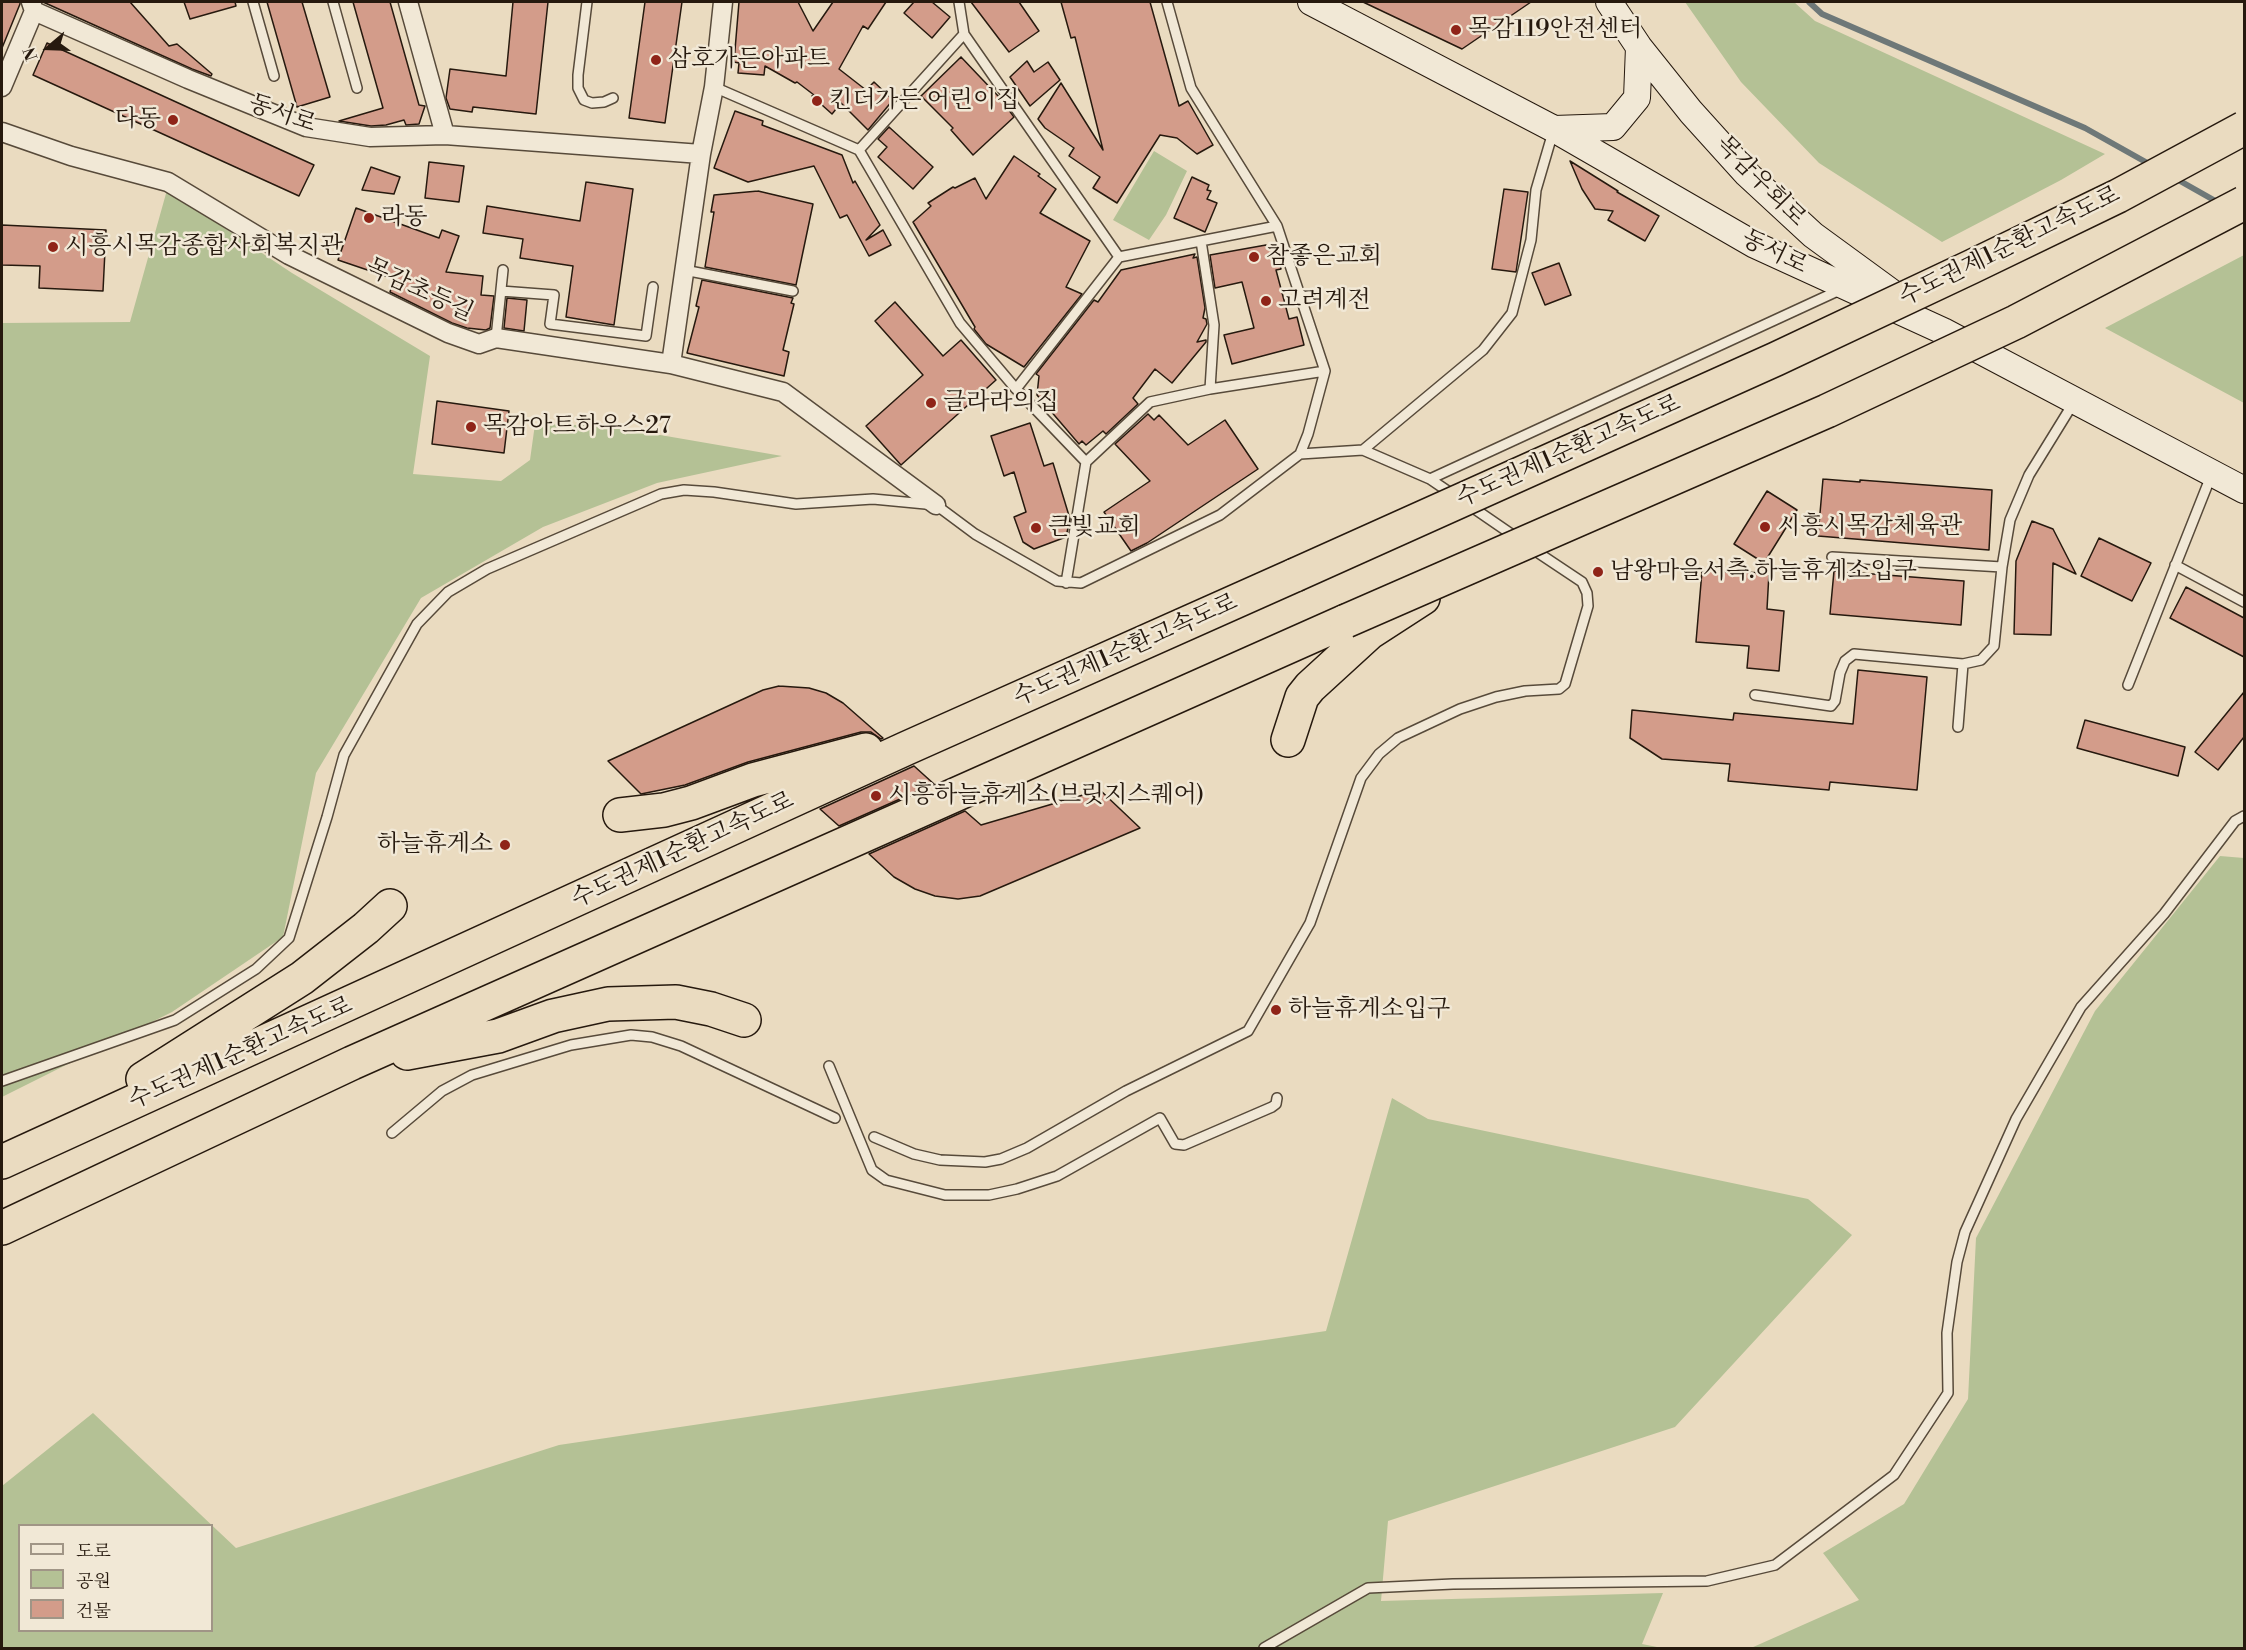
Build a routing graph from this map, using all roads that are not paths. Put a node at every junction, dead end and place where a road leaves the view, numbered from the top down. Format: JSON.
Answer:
{"nodes":[{"id":1,"x":254,"y":2,"type":"edge"},
{"id":2,"x":333,"y":2,"type":"edge"},
{"id":3,"x":408,"y":2,"type":"edge"},
{"id":4,"x":587,"y":2,"type":"edge"},
{"id":5,"x":723,"y":2,"type":"edge"},
{"id":6,"x":959,"y":2,"type":"edge"},
{"id":7,"x":1167,"y":2,"type":"edge"},
{"id":8,"x":1311,"y":2,"type":"edge"},
{"id":9,"x":1610,"y":2,"type":"edge"},
{"id":10,"x":32,"y":6,"type":"edge"},
{"id":11,"x":964,"y":34,"type":"junction"},
{"id":12,"x":1639,"y":47,"type":"junction"},
{"id":13,"x":274,"y":76,"type":"dead end"},
{"id":14,"x":2,"y":87,"type":"edge"},
{"id":15,"x":714,"y":87,"type":"junction"},
{"id":16,"x":357,"y":88,"type":"dead end"},
{"id":17,"x":613,"y":98,"type":"dead end"},
{"id":18,"x":2244,"y":128,"type":"edge"},
{"id":19,"x":1554,"y":129,"type":"junction"},
{"id":20,"x":2,"y":132,"type":"edge"},
{"id":21,"x":445,"y":135,"type":"junction"},
{"id":22,"x":859,"y":150,"type":"junction"},
{"id":23,"x":701,"y":154,"type":"junction"},
{"id":24,"x":2244,"y":203,"type":"edge"},
{"id":25,"x":1277,"y":226,"type":"junction"},
{"id":26,"x":1202,"y":241,"type":"junction"},
{"id":27,"x":1119,"y":257,"type":"junction"},
{"id":28,"x":503,"y":270,"type":"dead end"},
{"id":29,"x":684,"y":270,"type":"junction"},
{"id":30,"x":653,"y":287,"type":"dead end"},
{"id":31,"x":1846,"y":287,"type":"junction"},
{"id":32,"x":501,"y":291,"type":"junction"},
{"id":33,"x":793,"y":291,"type":"dead end"},
{"id":34,"x":1943,"y":331,"type":"junction"},
{"id":35,"x":496,"y":338,"type":"junction"},
{"id":36,"x":671,"y":364,"type":"junction"},
{"id":37,"x":1325,"y":371,"type":"junction"},
{"id":38,"x":1016,"y":389,"type":"junction"},
{"id":39,"x":1210,"y":389,"type":"junction"},
{"id":40,"x":2074,"y":402,"type":"junction"},
{"id":41,"x":1363,"y":450,"type":"junction"},
{"id":42,"x":1300,"y":454,"type":"junction"},
{"id":43,"x":1086,"y":462,"type":"junction"},
{"id":44,"x":2212,"y":474,"type":"junction"},
{"id":45,"x":1430,"y":479,"type":"junction"},
{"id":46,"x":2244,"y":490,"type":"edge"},
{"id":47,"x":936,"y":505,"type":"junction"},
{"id":48,"x":1832,"y":557,"type":"dead end"},
{"id":49,"x":1492,"y":559,"type":"junction"},
{"id":50,"x":2175,"y":565,"type":"junction"},
{"id":51,"x":2002,"y":567,"type":"junction"},
{"id":52,"x":1066,"y":583,"type":"junction"},
{"id":53,"x":2244,"y":602,"type":"edge"},
{"id":54,"x":1963,"y":664,"type":"junction"},
{"id":55,"x":2128,"y":685,"type":"dead end"},
{"id":56,"x":1755,"y":695,"type":"dead end"},
{"id":57,"x":957,"y":726,"type":"junction"},
{"id":58,"x":1958,"y":727,"type":"dead end"},
{"id":59,"x":1288,"y":740,"type":"dead end"},
{"id":60,"x":620,"y":815,"type":"dead end"},
{"id":61,"x":2244,"y":816,"type":"edge"},
{"id":62,"x":390,"y":906,"type":"dead end"},
{"id":63,"x":744,"y":1020,"type":"dead end"},
{"id":64,"x":352,"y":1064,"type":"junction"},
{"id":65,"x":829,"y":1066,"type":"dead end"},
{"id":66,"x":2,"y":1081,"type":"edge"},
{"id":67,"x":1277,"y":1098,"type":"dead end"},
{"id":68,"x":835,"y":1118,"type":"dead end"},
{"id":69,"x":392,"y":1133,"type":"dead end"},
{"id":70,"x":874,"y":1137,"type":"dead end"},
{"id":71,"x":8,"y":1159,"type":"edge"},
{"id":72,"x":2,"y":1228,"type":"edge"},
{"id":73,"x":1264,"y":1648,"type":"edge"}],
"edges":[{"from":1,"to":13,"type":"lane"},
{"from":2,"to":16,"type":"lane"},
{"from":3,"to":21,"type":"street"},
{"from":4,"to":17,"type":"lane"},
{"from":5,"to":15,"type":"street"},
{"from":6,"to":11,"type":"lane"},
{"from":7,"to":25,"type":"lane"},
{"from":8,"to":19,"type":"street","name":"동서로"},
{"from":9,"to":12,"type":"street","name":"목감우회로"},
{"from":10,"to":14,"type":"street","name":"동서로"},
{"from":10,"to":21,"type":"street","name":"동서로"},
{"from":11,"to":22,"type":"lane"},
{"from":11,"to":27,"type":"lane"},
{"from":12,"to":19,"type":"street"},
{"from":12,"to":34,"type":"street","name":"목감우회로"},
{"from":15,"to":22,"type":"lane"},
{"from":15,"to":23,"type":"street"},
{"from":18,"to":57,"type":"highway","name":"수도권제1순환고속도로","bridge":true},
{"from":19,"to":31,"type":"street","name":"동서로"},
{"from":19,"to":41,"type":"lane"},
{"from":20,"to":35,"type":"street","name":"목감초등길"},
{"from":21,"to":23,"type":"street"},
{"from":22,"to":38,"type":"lane"},
{"from":23,"to":29,"type":"street"},
{"from":24,"to":49,"type":"highway","bridge":true},
{"from":25,"to":26,"type":"lane"},
{"from":25,"to":37,"type":"lane"},
{"from":26,"to":27,"type":"lane"},
{"from":26,"to":39,"type":"lane"},
{"from":27,"to":38,"type":"lane"},
{"from":28,"to":32,"type":"lane"},
{"from":29,"to":33,"type":"lane"},
{"from":29,"to":36,"type":"street"},
{"from":30,"to":32,"type":"lane"},
{"from":31,"to":34,"type":"street","name":"동서로"},
{"from":31,"to":45,"type":"lane"},
{"from":32,"to":35,"type":"lane"},
{"from":34,"to":40,"type":"street","name":"동서로"},
{"from":35,"to":36,"type":"street","name":"목감초등길"},
{"from":36,"to":47,"type":"street","name":"목감초등길"},
{"from":37,"to":39,"type":"lane"},
{"from":37,"to":42,"type":"lane"},
{"from":38,"to":43,"type":"lane"},
{"from":39,"to":43,"type":"lane"},
{"from":40,"to":44,"type":"street","name":"동서로"},
{"from":40,"to":51,"type":"lane"},
{"from":41,"to":42,"type":"lane"},
{"from":41,"to":45,"type":"lane"},
{"from":42,"to":52,"type":"lane"},
{"from":43,"to":52,"type":"lane"},
{"from":44,"to":46,"type":"street","name":"동서로"},
{"from":44,"to":50,"type":"lane"},
{"from":45,"to":70,"type":"lane"},
{"from":47,"to":52,"type":"lane"},
{"from":47,"to":66,"type":"lane"},
{"from":48,"to":51,"type":"lane"},
{"from":49,"to":59,"type":"highway"},
{"from":49,"to":64,"type":"highway","bridge":true},
{"from":50,"to":53,"type":"lane"},
{"from":50,"to":55,"type":"lane"},
{"from":51,"to":54,"type":"lane"},
{"from":54,"to":56,"type":"lane"},
{"from":54,"to":58,"type":"lane"},
{"from":57,"to":60,"type":"highway"},
{"from":57,"to":71,"type":"highway","name":"수도권제1순환고속도로"},
{"from":61,"to":73,"type":"lane"},
{"from":62,"to":71,"type":"highway"},
{"from":63,"to":64,"type":"highway"},
{"from":64,"to":72,"type":"highway"},
{"from":65,"to":67,"type":"lane"},
{"from":68,"to":69,"type":"lane"}]}
